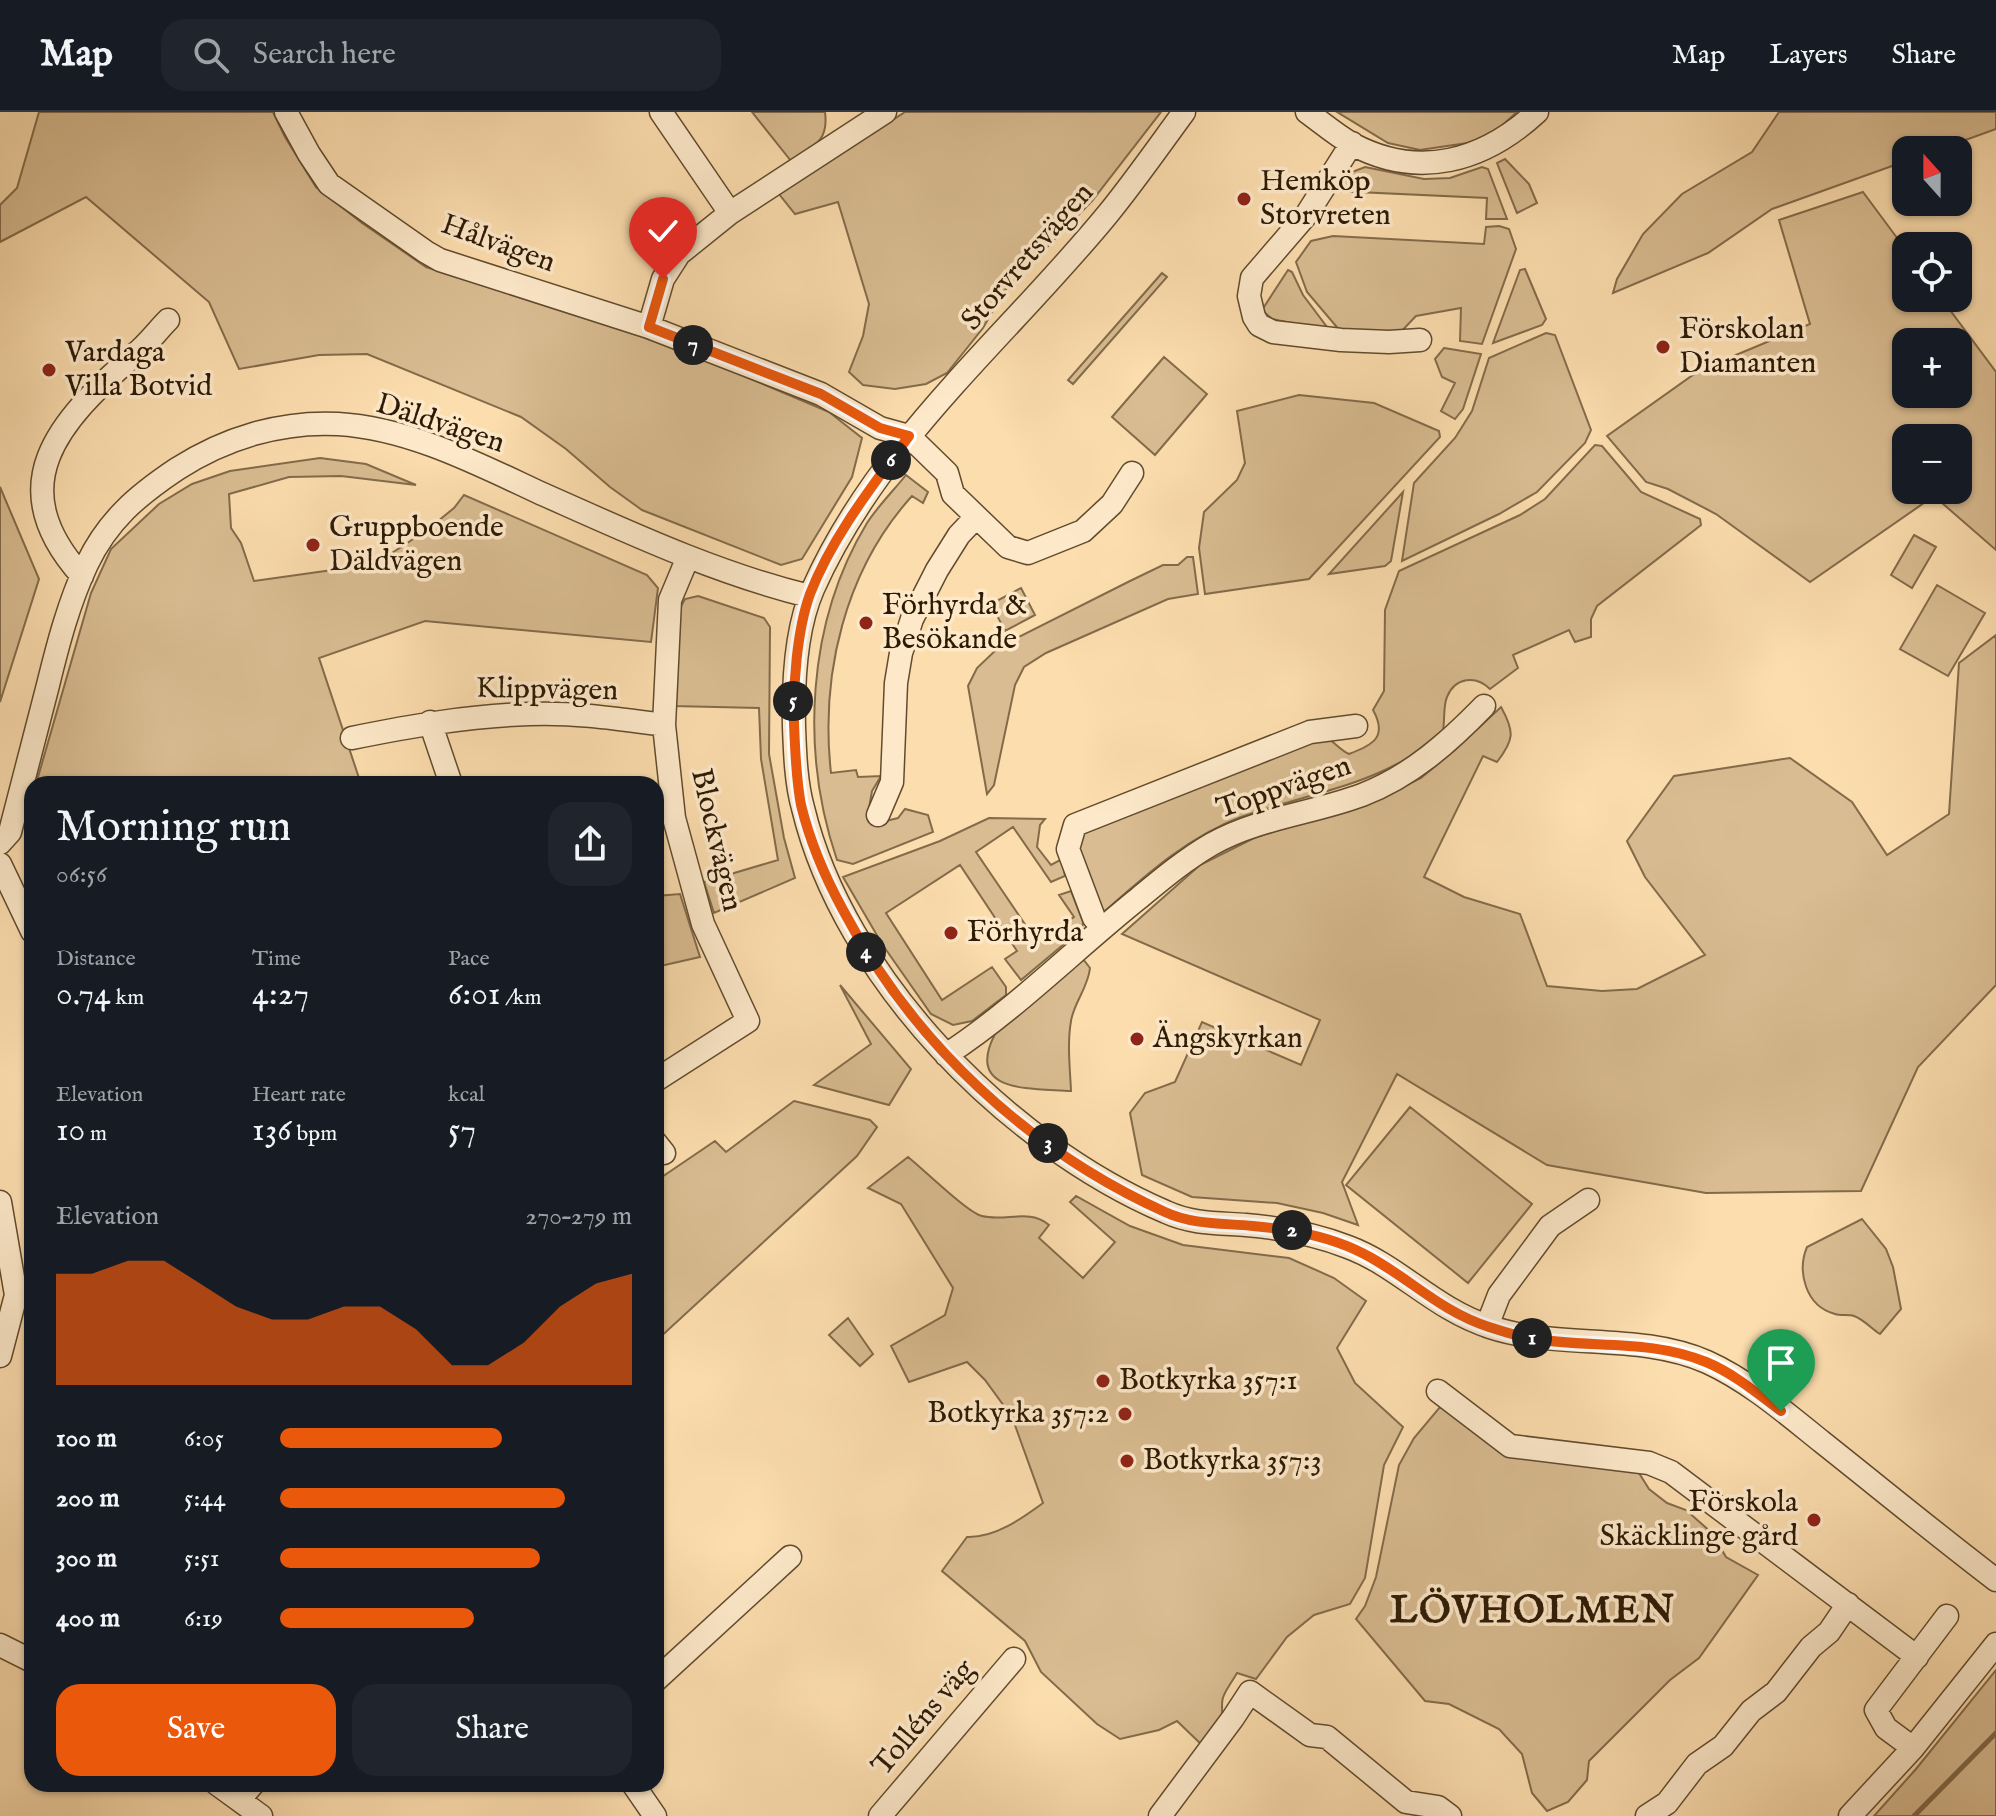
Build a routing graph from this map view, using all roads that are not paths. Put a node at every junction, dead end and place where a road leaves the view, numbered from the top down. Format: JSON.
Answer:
{"nodes":[{"id":1,"x":286,"y":112,"type":"edge"},
{"id":2,"x":661,"y":112,"type":"edge"},
{"id":3,"x":885,"y":112,"type":"edge"},
{"id":4,"x":1184,"y":112,"type":"edge"},
{"id":5,"x":1307,"y":112,"type":"edge"},
{"id":6,"x":1537,"y":112,"type":"edge"},
{"id":7,"x":1352,"y":143,"type":"junction"},
{"id":8,"x":730,"y":213,"type":"junction"},
{"id":9,"x":168,"y":320,"type":"dead end"},
{"id":10,"x":649,"y":327,"type":"junction"},
{"id":11,"x":1420,"y":340,"type":"dead end"},
{"id":12,"x":909,"y":436,"type":"junction"},
{"id":13,"x":1132,"y":473,"type":"dead end"},
{"id":14,"x":976,"y":517,"type":"junction"},
{"id":15,"x":688,"y":557,"type":"junction"},
{"id":16,"x":82,"y":576,"type":"junction"},
{"id":17,"x":809,"y":596,"type":"junction"},
{"id":18,"x":1484,"y":706,"type":"dead end"},
{"id":19,"x":430,"y":722,"type":"junction"},
{"id":20,"x":664,"y":725,"type":"junction"},
{"id":21,"x":1356,"y":726,"type":"dead end"},
{"id":22,"x":352,"y":738,"type":"dead end"},
{"id":23,"x":25,"y":776,"type":"edge"},
{"id":24,"x":448,"y":776,"type":"edge"},
{"id":25,"x":24,"y":778,"type":"edge"},
{"id":26,"x":878,"y":815,"type":"dead end"},
{"id":27,"x":0,"y":843,"type":"edge"},
{"id":28,"x":0,"y":864,"type":"edge"},
{"id":29,"x":24,"y":914,"type":"edge"},
{"id":30,"x":1102,"y":927,"type":"junction"},
{"id":31,"x":946,"y":1055,"type":"junction"},
{"id":32,"x":664,"y":1075,"type":"edge"},
{"id":33,"x":1588,"y":1200,"type":"dead end"},
{"id":34,"x":0,"y":1202,"type":"edge"},
{"id":35,"x":1487,"y":1326,"type":"junction"},
{"id":36,"x":0,"y":1356,"type":"edge"},
{"id":37,"x":1438,"y":1391,"type":"dead end"},
{"id":38,"x":790,"y":1557,"type":"dead end"},
{"id":39,"x":1996,"y":1580,"type":"edge"},
{"id":40,"x":1848,"y":1604,"type":"junction"},
{"id":41,"x":1947,"y":1616,"type":"dead end"},
{"id":42,"x":1996,"y":1644,"type":"edge"},
{"id":43,"x":0,"y":1645,"type":"edge"},
{"id":44,"x":24,"y":1657,"type":"edge"},
{"id":45,"x":1917,"y":1657,"type":"junction"},
{"id":46,"x":1014,"y":1659,"type":"dead end"},
{"id":47,"x":664,"y":1673,"type":"edge"},
{"id":48,"x":1913,"y":1748,"type":"junction"},
{"id":49,"x":246,"y":1792,"type":"edge"},
{"id":50,"x":638,"y":1792,"type":"edge"},
{"id":51,"x":261,"y":1816,"type":"edge"},
{"id":52,"x":655,"y":1816,"type":"edge"},
{"id":53,"x":880,"y":1816,"type":"edge"},
{"id":54,"x":1160,"y":1816,"type":"edge"},
{"id":55,"x":1450,"y":1816,"type":"edge"},
{"id":56,"x":1647,"y":1816,"type":"edge"},
{"id":57,"x":1850,"y":1816,"type":"edge"}],
"edges":[{"from":1,"to":10,"type":"street","name":"Hålvägen"},
{"from":2,"to":8,"type":"street"},
{"from":3,"to":8,"type":"street"},
{"from":4,"to":12,"type":"street","name":"Storvretsvägen"},
{"from":5,"to":7,"type":"street"},
{"from":6,"to":7,"type":"street"},
{"from":7,"to":11,"type":"street"},
{"from":8,"to":10,"type":"street"},
{"from":9,"to":16,"type":"street"},
{"from":10,"to":12,"type":"street","name":"Hålvägen"},
{"from":12,"to":14,"type":"street"},
{"from":12,"to":17,"type":"street","name":"Storvretsvägen"},
{"from":13,"to":14,"type":"street"},
{"from":14,"to":26,"type":"street"},
{"from":15,"to":16,"type":"street","name":"Däldvägen"},
{"from":15,"to":17,"type":"street","name":"Däldvägen"},
{"from":15,"to":20,"type":"street","name":"Blockvägen"},
{"from":16,"to":23,"type":"street","name":"Däldvägen"},
{"from":17,"to":31,"type":"street","name":"Storvretsvägen"},
{"from":18,"to":30,"type":"street","name":"Toppvägen"},
{"from":19,"to":20,"type":"street","name":"Klippvägen"},
{"from":19,"to":22,"type":"street","name":"Klippvägen"},
{"from":19,"to":24,"type":"street"},
{"from":20,"to":32,"type":"street","name":"Blockvägen"},
{"from":21,"to":30,"type":"street","name":"Toppvägen"},
{"from":25,"to":27,"type":"street","name":"Däldvägen"},
{"from":28,"to":29,"type":"street"},
{"from":30,"to":31,"type":"street","name":"Toppvägen"},
{"from":31,"to":35,"type":"street","name":"Storvretsvägen"},
{"from":33,"to":35,"type":"street"},
{"from":34,"to":36,"type":"street"},
{"from":35,"to":39,"type":"street","name":"Storvretsvägen"},
{"from":37,"to":40,"type":"street"},
{"from":38,"to":47,"type":"street"},
{"from":40,"to":45,"type":"street"},
{"from":40,"to":56,"type":"street"},
{"from":41,"to":45,"type":"street"},
{"from":42,"to":48,"type":"street"},
{"from":43,"to":44,"type":"street"},
{"from":45,"to":48,"type":"street"},
{"from":46,"to":53,"type":"street","name":"Tolléns väg"},
{"from":48,"to":57,"type":"street"},
{"from":49,"to":51,"type":"street"},
{"from":50,"to":52,"type":"street"},
{"from":54,"to":55,"type":"street"}]}
